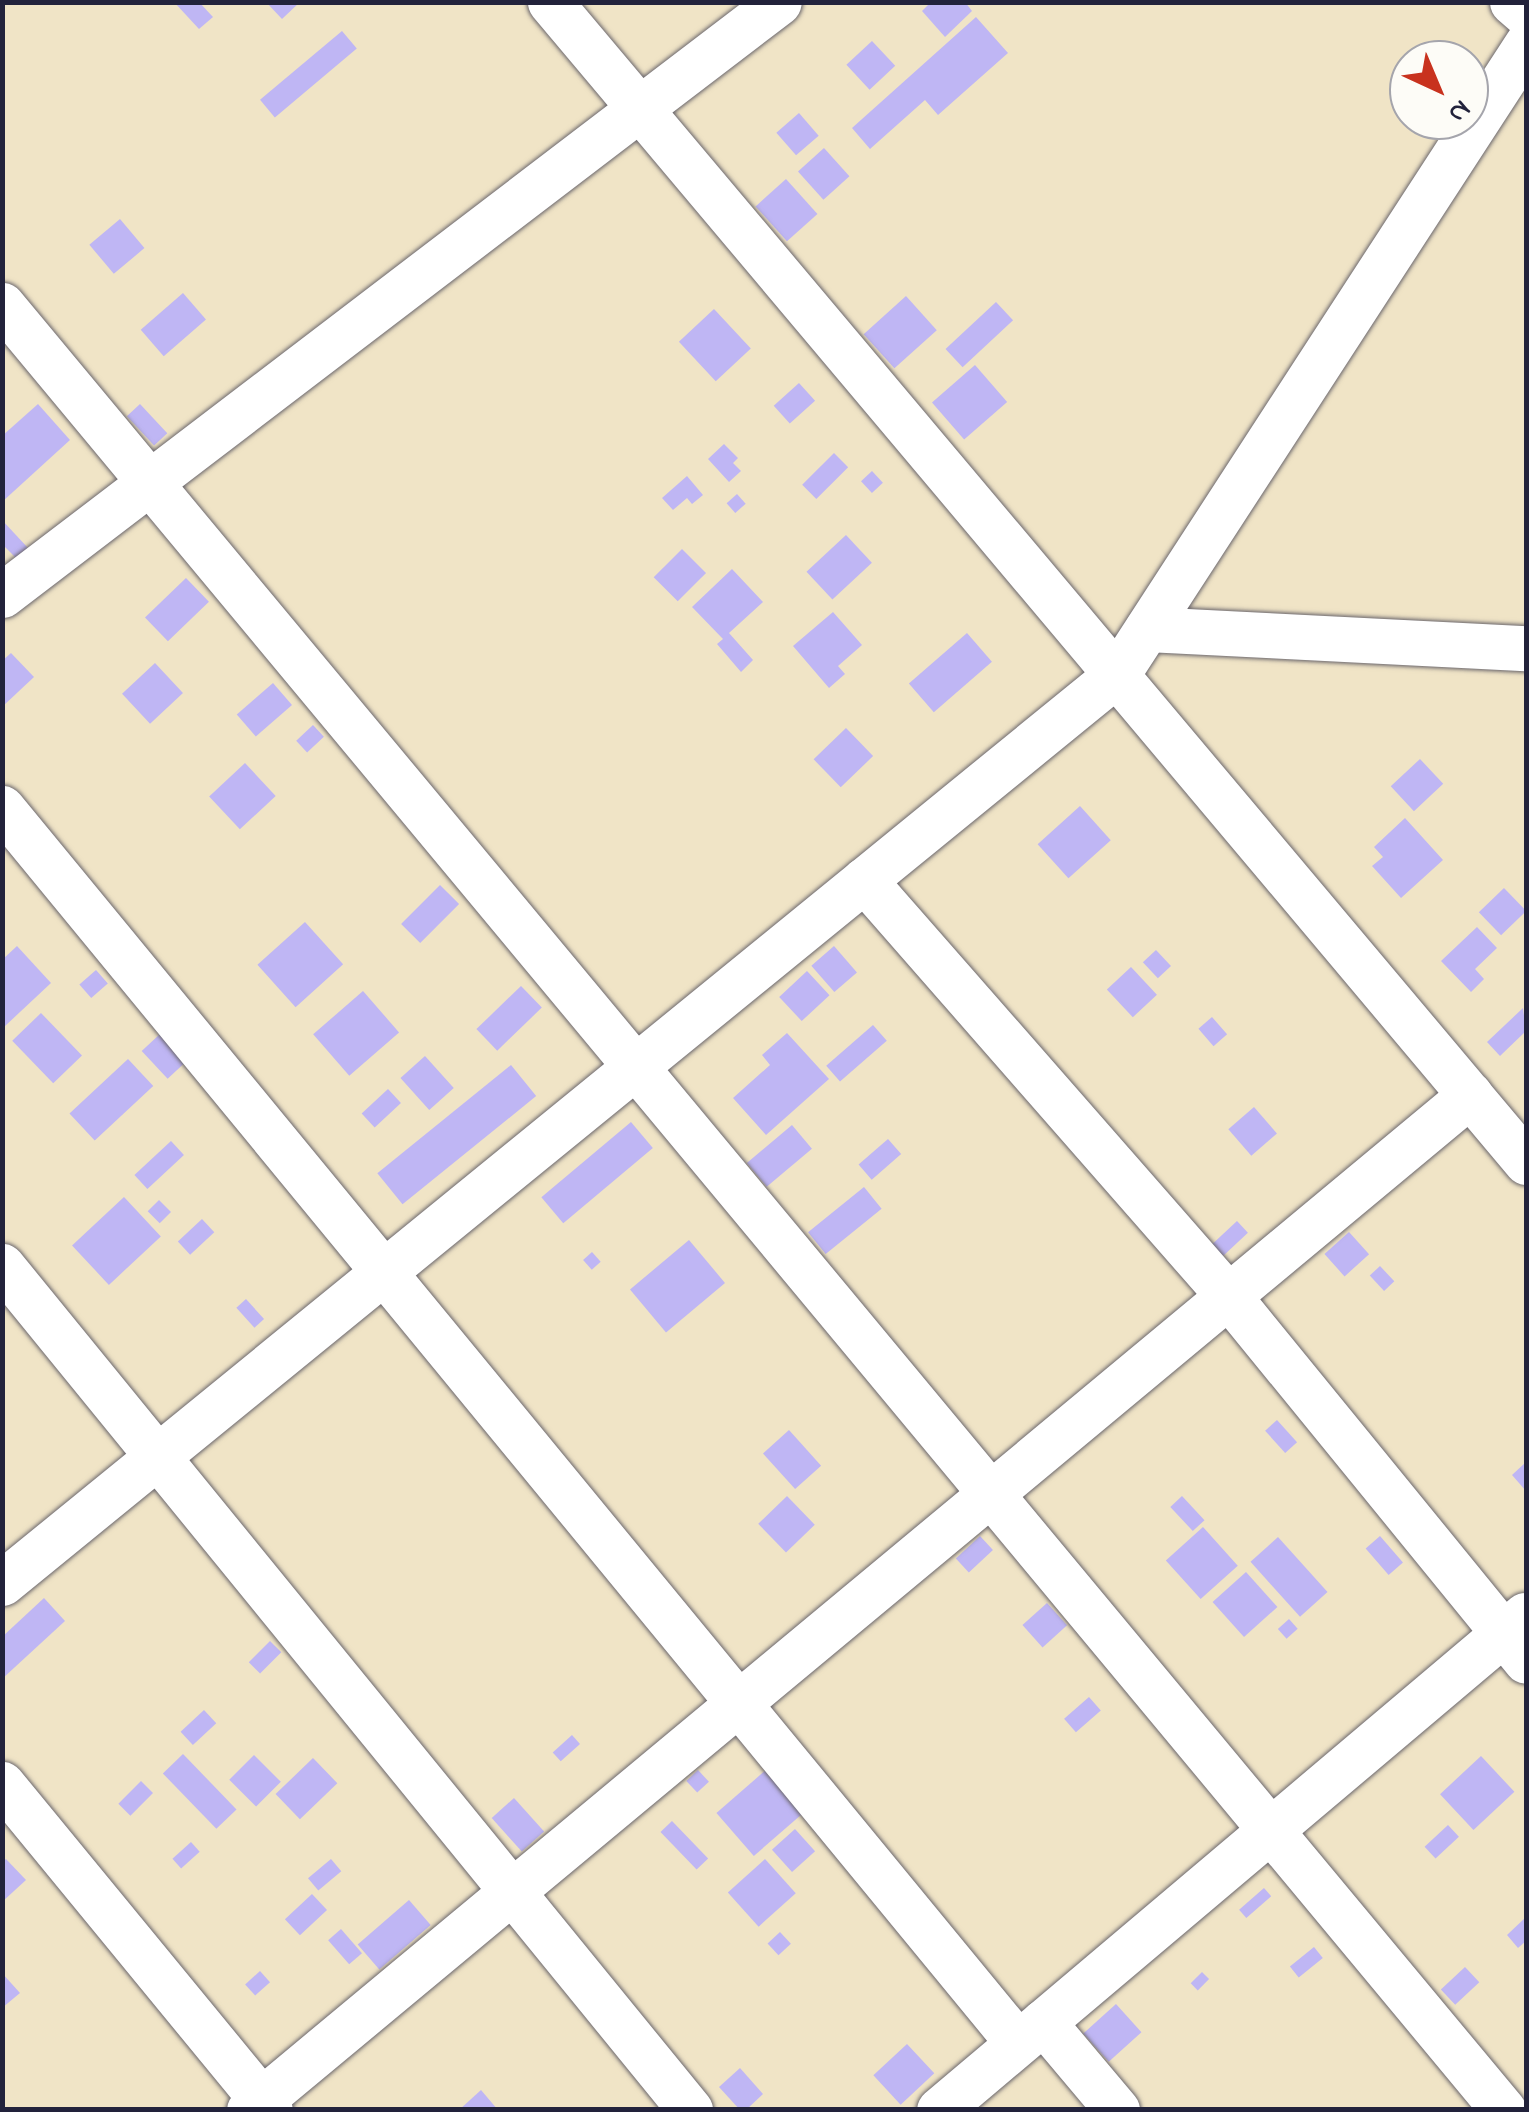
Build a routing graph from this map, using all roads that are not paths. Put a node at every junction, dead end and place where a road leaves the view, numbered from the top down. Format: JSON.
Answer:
{"nodes":[{"id":1,"x":550,"y":2,"type":"edge"},
{"id":2,"x":779,"y":2,"type":"edge"},
{"id":3,"x":1512,"y":2,"type":"edge"},
{"id":4,"x":1526,"y":14,"type":"edge"},
{"id":5,"x":1526,"y":45,"type":"edge"},
{"id":6,"x":638,"y":110,"type":"junction"},
{"id":7,"x":2,"y":305,"type":"edge"},
{"id":8,"x":150,"y":482,"type":"junction"},
{"id":9,"x":2,"y":594,"type":"edge"},
{"id":10,"x":1146,"y":629,"type":"junction"},
{"id":11,"x":1526,"y":648,"type":"edge"},
{"id":12,"x":1118,"y":673,"type":"junction"},
{"id":13,"x":2,"y":808,"type":"edge"},
{"id":14,"x":864,"y":880,"type":"junction"},
{"id":15,"x":636,"y":1066,"type":"junction"},
{"id":16,"x":1470,"y":1096,"type":"junction"},
{"id":17,"x":1526,"y":1162,"type":"edge"},
{"id":18,"x":2,"y":1266,"type":"edge"},
{"id":19,"x":384,"y":1272,"type":"junction"},
{"id":20,"x":1230,"y":1298,"type":"junction"},
{"id":21,"x":158,"y":1456,"type":"junction"},
{"id":22,"x":992,"y":1495,"type":"junction"},
{"id":23,"x":2,"y":1583,"type":"edge"},
{"id":24,"x":1519,"y":1636,"type":"edge"},
{"id":25,"x":740,"y":1704,"type":"junction"},
{"id":26,"x":2,"y":1784,"type":"edge"},
{"id":27,"x":1270,"y":1830,"type":"junction"},
{"id":28,"x":513,"y":1891,"type":"junction"},
{"id":29,"x":1030,"y":2033,"type":"junction"},
{"id":30,"x":260,"y":2106,"type":"edge"},
{"id":31,"x":690,"y":2110,"type":"edge"},
{"id":32,"x":940,"y":2110,"type":"edge"},
{"id":33,"x":1117,"y":2110,"type":"edge"},
{"id":34,"x":1503,"y":2110,"type":"edge"}],
"edges":[{"from":1,"to":6,"type":"street"},
{"from":2,"to":6,"type":"street"},
{"from":3,"to":4,"type":"street"},
{"from":5,"to":10,"type":"street"},
{"from":6,"to":8,"type":"street"},
{"from":6,"to":12,"type":"street"},
{"from":7,"to":8,"type":"street"},
{"from":8,"to":9,"type":"street"},
{"from":8,"to":15,"type":"street"},
{"from":10,"to":11,"type":"street"},
{"from":10,"to":12,"type":"street"},
{"from":12,"to":14,"type":"street"},
{"from":12,"to":16,"type":"street"},
{"from":13,"to":19,"type":"street"},
{"from":14,"to":15,"type":"street"},
{"from":14,"to":20,"type":"street"},
{"from":15,"to":19,"type":"street"},
{"from":15,"to":22,"type":"street"},
{"from":16,"to":17,"type":"street"},
{"from":16,"to":20,"type":"street"},
{"from":18,"to":21,"type":"street"},
{"from":19,"to":21,"type":"street"},
{"from":19,"to":25,"type":"street"},
{"from":20,"to":22,"type":"street"},
{"from":20,"to":24,"type":"street"},
{"from":21,"to":23,"type":"street"},
{"from":21,"to":28,"type":"street"},
{"from":22,"to":25,"type":"street"},
{"from":22,"to":27,"type":"street"},
{"from":24,"to":27,"type":"street"},
{"from":25,"to":28,"type":"street"},
{"from":25,"to":29,"type":"street"},
{"from":26,"to":30,"type":"street"},
{"from":27,"to":29,"type":"street"},
{"from":27,"to":34,"type":"street"},
{"from":28,"to":30,"type":"street"},
{"from":28,"to":31,"type":"street"},
{"from":29,"to":32,"type":"street"},
{"from":29,"to":33,"type":"street"}]}
